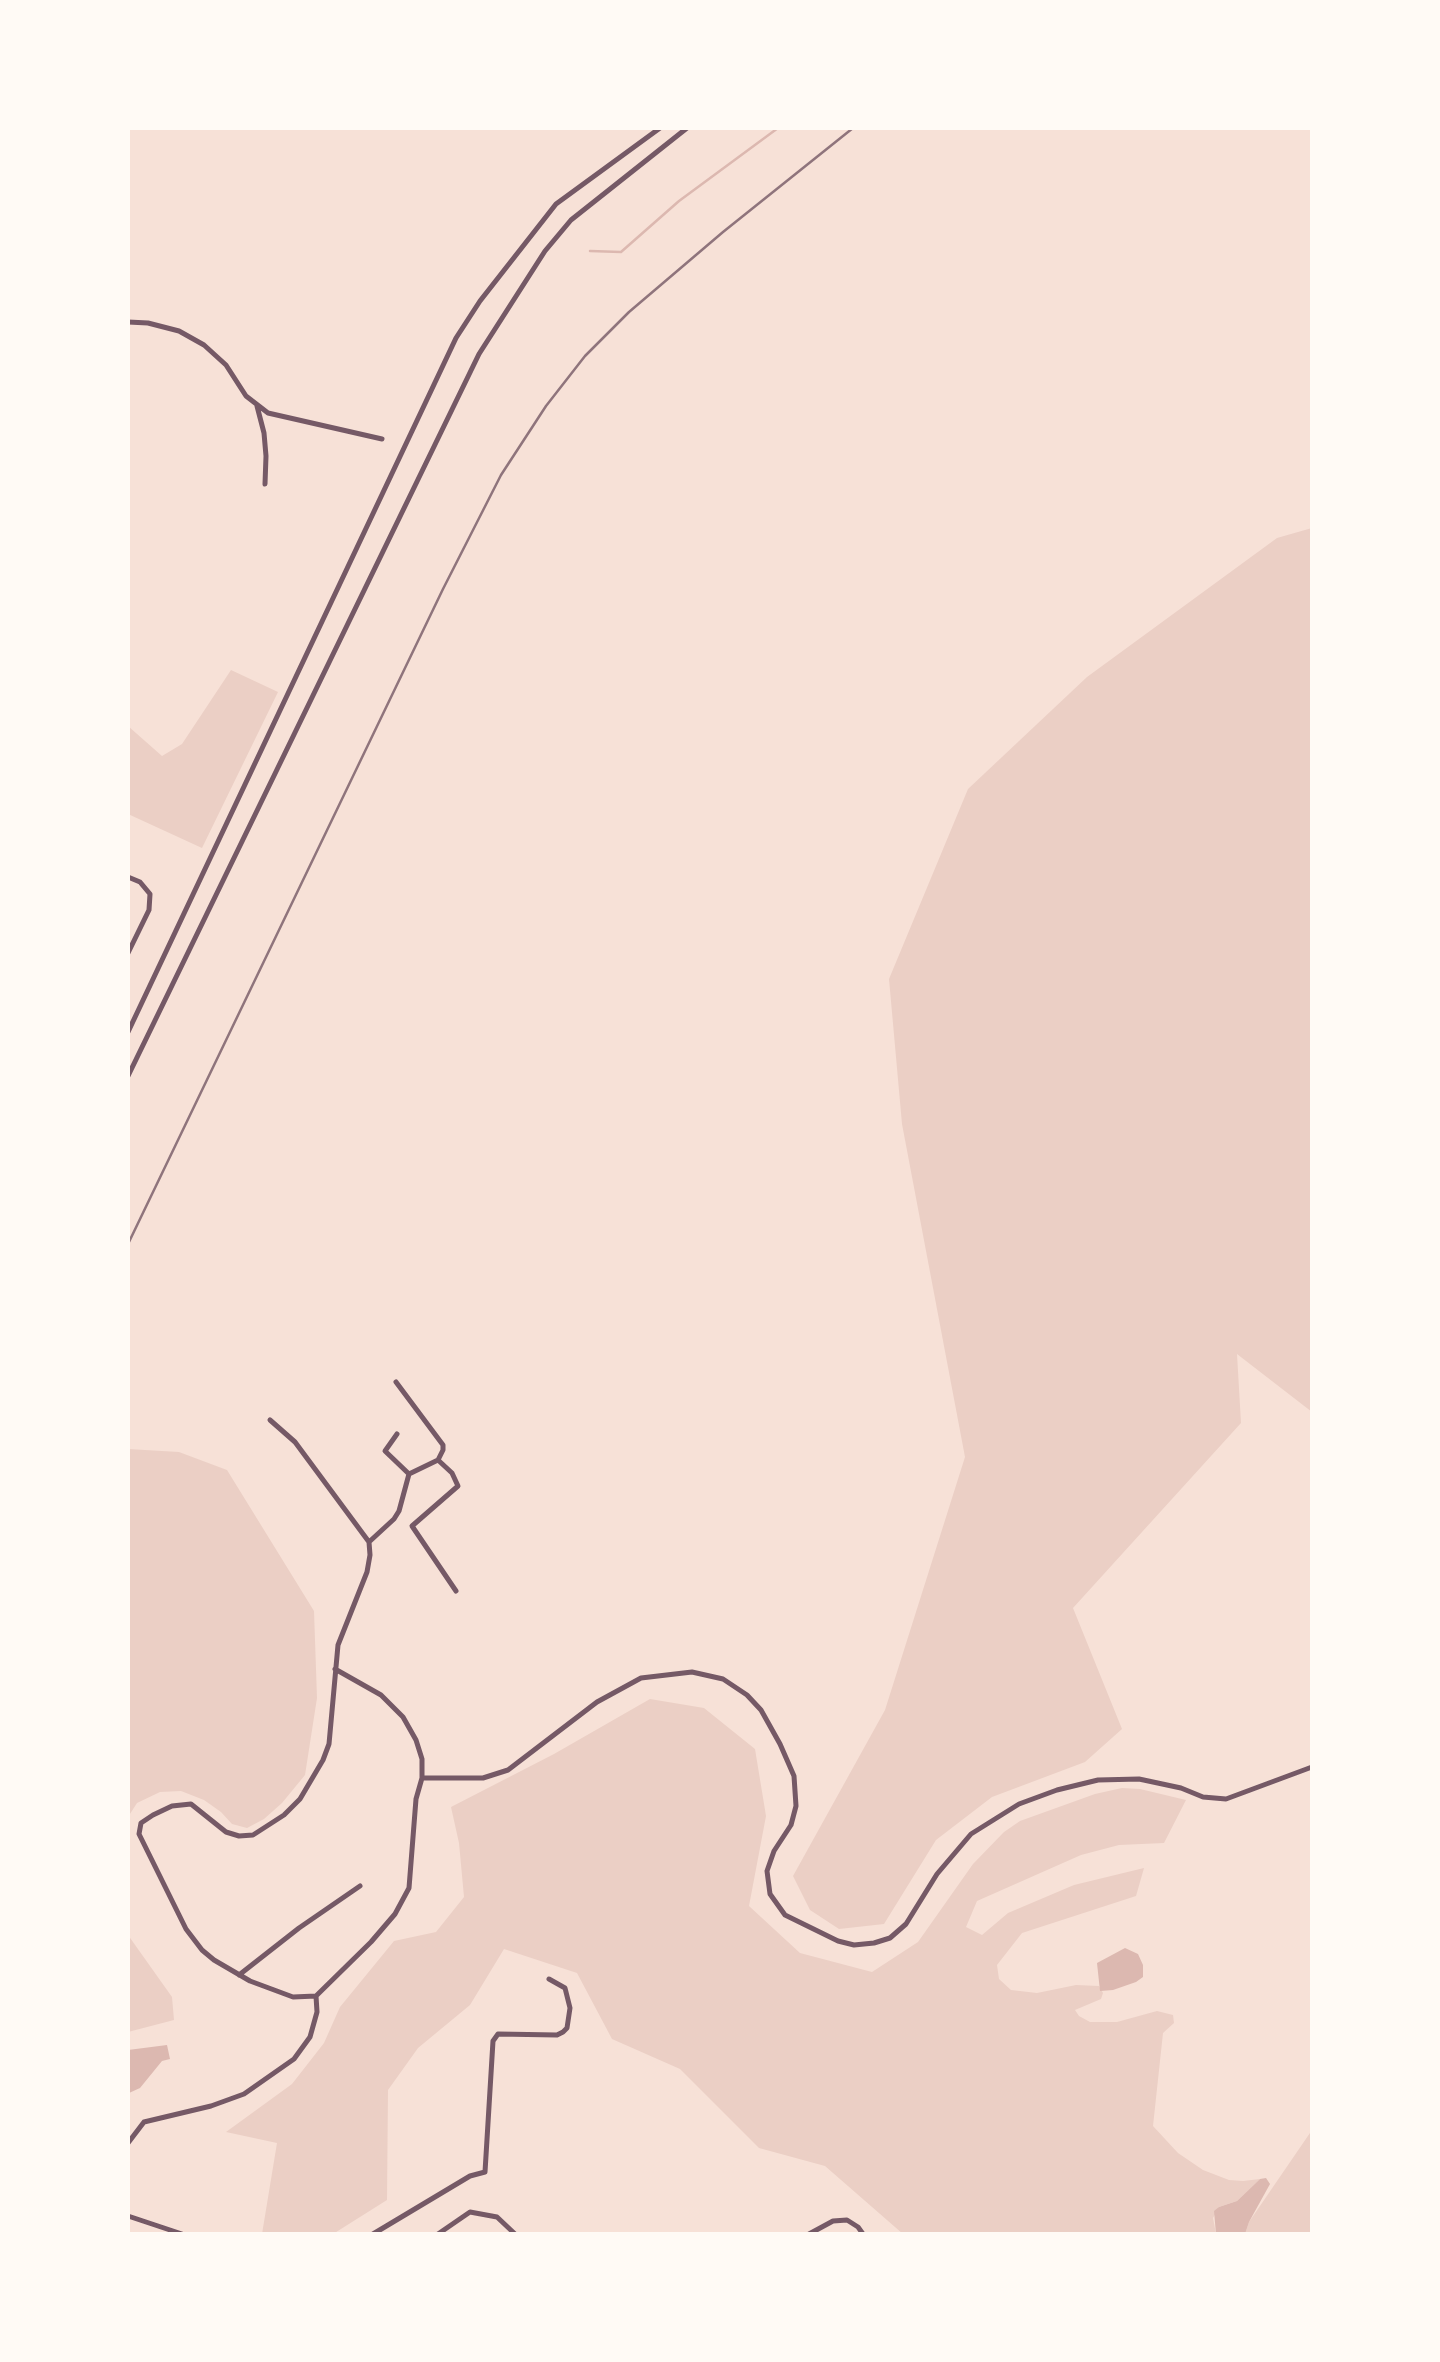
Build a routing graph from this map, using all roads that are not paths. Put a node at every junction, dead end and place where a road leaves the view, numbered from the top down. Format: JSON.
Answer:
{"nodes":[{"id":1,"x":660,"y":128,"type":"edge"},
{"id":2,"x":687,"y":128,"type":"edge"},
{"id":3,"x":128,"y":322,"type":"edge"},
{"id":4,"x":257,"y":406,"type":"junction"},
{"id":5,"x":382,"y":439,"type":"dead end"},
{"id":6,"x":265,"y":484,"type":"dead end"},
{"id":7,"x":128,"y":877,"type":"edge"},
{"id":8,"x":128,"y":953,"type":"edge"},
{"id":9,"x":128,"y":1032,"type":"edge"},
{"id":10,"x":128,"y":1076,"type":"edge"},
{"id":11,"x":396,"y":1382,"type":"dead end"},
{"id":12,"x":270,"y":1420,"type":"dead end"},
{"id":13,"x":397,"y":1434,"type":"dead end"},
{"id":14,"x":438,"y":1460,"type":"junction"},
{"id":15,"x":409,"y":1474,"type":"junction"},
{"id":16,"x":369,"y":1542,"type":"junction"},
{"id":17,"x":456,"y":1591,"type":"dead end"},
{"id":18,"x":335,"y":1669,"type":"junction"},
{"id":19,"x":1312,"y":1768,"type":"edge"},
{"id":20,"x":422,"y":1778,"type":"junction"},
{"id":21,"x":360,"y":1886,"type":"dead end"},
{"id":22,"x":239,"y":1975,"type":"junction"},
{"id":23,"x":549,"y":1979,"type":"dead end"},
{"id":24,"x":316,"y":1996,"type":"junction"},
{"id":25,"x":128,"y":2143,"type":"edge"},
{"id":26,"x":128,"y":2216,"type":"edge"},
{"id":27,"x":182,"y":2234,"type":"edge"},
{"id":28,"x":373,"y":2234,"type":"edge"},
{"id":29,"x":438,"y":2234,"type":"edge"},
{"id":30,"x":515,"y":2234,"type":"edge"},
{"id":31,"x":808,"y":2234,"type":"edge"},
{"id":32,"x":863,"y":2234,"type":"edge"}],
"edges":[{"from":1,"to":9,"type":"street"},
{"from":2,"to":10,"type":"street"},
{"from":3,"to":4,"type":"street"},
{"from":4,"to":5,"type":"street"},
{"from":4,"to":6,"type":"street"},
{"from":7,"to":8,"type":"street"},
{"from":11,"to":14,"type":"street"},
{"from":12,"to":16,"type":"street"},
{"from":13,"to":15,"type":"street"},
{"from":14,"to":15,"type":"street"},
{"from":14,"to":17,"type":"street"},
{"from":15,"to":16,"type":"street"},
{"from":16,"to":18,"type":"street"},
{"from":18,"to":20,"type":"street"},
{"from":18,"to":22,"type":"street"},
{"from":19,"to":20,"type":"street"},
{"from":20,"to":24,"type":"street"},
{"from":21,"to":22,"type":"street"},
{"from":22,"to":24,"type":"street"},
{"from":23,"to":28,"type":"street"},
{"from":24,"to":25,"type":"street"},
{"from":26,"to":27,"type":"street"},
{"from":29,"to":30,"type":"street"},
{"from":31,"to":32,"type":"street"}]}
